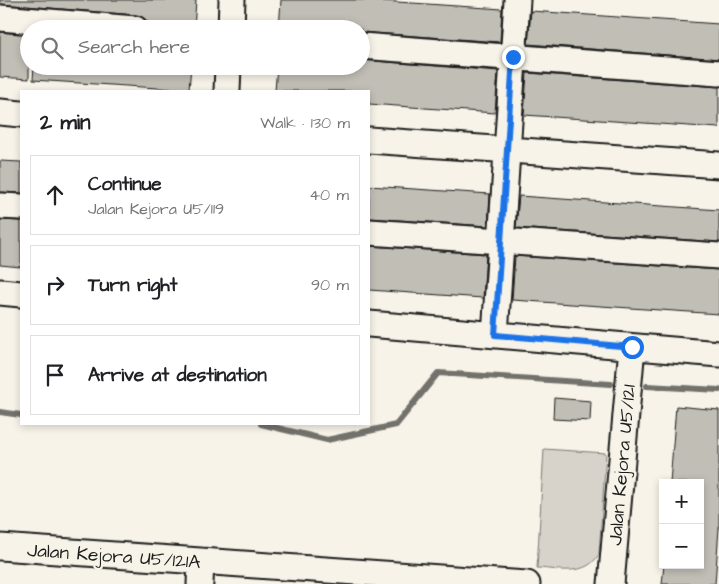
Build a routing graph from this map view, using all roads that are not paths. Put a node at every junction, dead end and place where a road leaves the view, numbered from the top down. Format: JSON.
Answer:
{"nodes":[{"id":1,"x":232,"y":0,"type":"edge"},
{"id":2,"x":517,"y":0,"type":"edge"},
{"id":3,"x":0,"y":18,"type":"edge"},
{"id":4,"x":25,"y":20,"type":"edge"},
{"id":5,"x":231,"y":20,"type":"edge"},
{"id":6,"x":370,"y":47,"type":"edge"},
{"id":7,"x":513,"y":57,"type":"junction"},
{"id":8,"x":719,"y":73,"type":"edge"},
{"id":9,"x":228,"y":75,"type":"edge"},
{"id":10,"x":227,"y":90,"type":"edge"},
{"id":11,"x":0,"y":112,"type":"edge"},
{"id":12,"x":20,"y":114,"type":"edge"},
{"id":13,"x":370,"y":140,"type":"edge"},
{"id":14,"x":507,"y":149,"type":"junction"},
{"id":15,"x":719,"y":165,"type":"edge"},
{"id":16,"x":0,"y":206,"type":"edge"},
{"id":17,"x":20,"y":207,"type":"edge"},
{"id":18,"x":370,"y":232,"type":"edge"},
{"id":19,"x":501,"y":241,"type":"junction"},
{"id":20,"x":719,"y":256,"type":"edge"},
{"id":21,"x":0,"y":292,"type":"edge"},
{"id":22,"x":20,"y":294,"type":"edge"},
{"id":23,"x":370,"y":324,"type":"edge"},
{"id":24,"x":495,"y":335,"type":"junction"},
{"id":25,"x":632,"y":347,"type":"junction"},
{"id":26,"x":719,"y":354,"type":"edge"},
{"id":27,"x":0,"y":547,"type":"edge"},
{"id":28,"x":201,"y":572,"type":"edge"},
{"id":29,"x":527,"y":584,"type":"edge"},
{"id":30,"x":611,"y":584,"type":"edge"}],
"edges":[{"from":1,"to":5,"type":"street"},
{"from":2,"to":7,"type":"street"},
{"from":3,"to":4,"type":"street"},
{"from":6,"to":7,"type":"street"},
{"from":7,"to":8,"type":"street"},
{"from":7,"to":14,"type":"street"},
{"from":9,"to":10,"type":"street"},
{"from":11,"to":12,"type":"street"},
{"from":13,"to":14,"type":"street"},
{"from":14,"to":15,"type":"street"},
{"from":14,"to":19,"type":"street"},
{"from":16,"to":17,"type":"street"},
{"from":18,"to":19,"type":"street"},
{"from":19,"to":20,"type":"street"},
{"from":19,"to":24,"type":"street"},
{"from":21,"to":22,"type":"street"},
{"from":23,"to":24,"type":"street"},
{"from":24,"to":25,"type":"street"},
{"from":25,"to":26,"type":"street"},
{"from":25,"to":30,"type":"street","name":"Jalan Kejora U5/121"},
{"from":27,"to":28,"type":"street","name":"Jalan Kejora U5/121A"},
{"from":28,"to":29,"type":"street","name":"Jalan Kejora U5/121A"}]}
